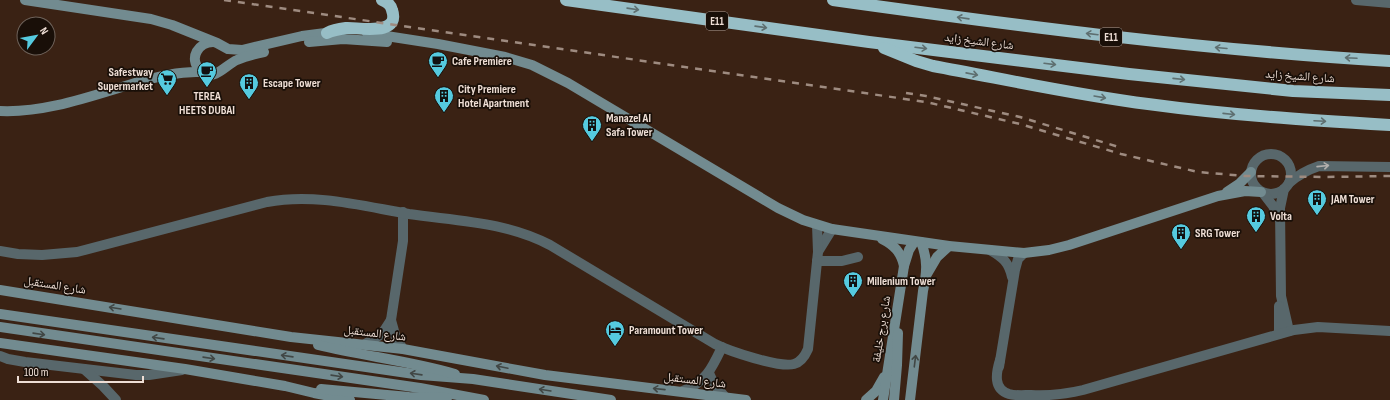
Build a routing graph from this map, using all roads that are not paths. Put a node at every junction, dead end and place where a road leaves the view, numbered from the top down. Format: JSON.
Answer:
{"nodes":[{"id":1,"x":25,"y":0,"type":"edge"},
{"id":2,"x":382,"y":0,"type":"edge"},
{"id":3,"x":566,"y":0,"type":"edge"},
{"id":4,"x":833,"y":0,"type":"edge"},
{"id":5,"x":1356,"y":0,"type":"edge"},
{"id":6,"x":1390,"y":3,"type":"edge"},
{"id":7,"x":182,"y":29,"type":"junction"},
{"id":8,"x":327,"y":33,"type":"junction"},
{"id":9,"x":213,"y":42,"type":"junction"},
{"id":10,"x":868,"y":42,"type":"junction"},
{"id":11,"x":224,"y":47,"type":"junction"},
{"id":12,"x":468,"y":50,"type":"junction"},
{"id":13,"x":196,"y":54,"type":"junction"},
{"id":14,"x":1390,"y":61,"type":"edge"},
{"id":15,"x":225,"y":68,"type":"junction"},
{"id":16,"x":201,"y":72,"type":"junction"},
{"id":17,"x":170,"y":74,"type":"junction"},
{"id":18,"x":1390,"y":95,"type":"edge"},
{"id":19,"x":0,"y":111,"type":"edge"},
{"id":20,"x":1390,"y":125,"type":"edge"},
{"id":21,"x":1390,"y":167,"type":"edge"},
{"id":22,"x":1251,"y":172,"type":"junction"},
{"id":23,"x":1286,"y":186,"type":"junction"},
{"id":24,"x":1262,"y":192,"type":"junction"},
{"id":25,"x":1218,"y":196,"type":"junction"},
{"id":26,"x":406,"y":213,"type":"junction"},
{"id":27,"x":1280,"y":220,"type":"junction"},
{"id":28,"x":817,"y":225,"type":"junction"},
{"id":29,"x":832,"y":229,"type":"junction"},
{"id":30,"x":877,"y":236,"type":"junction"},
{"id":31,"x":918,"y":242,"type":"junction"},
{"id":32,"x":949,"y":246,"type":"junction"},
{"id":33,"x":990,"y":250,"type":"junction"},
{"id":34,"x":0,"y":251,"type":"edge"},
{"id":35,"x":1024,"y":253,"type":"junction"},
{"id":36,"x":818,"y":257,"type":"junction"},
{"id":37,"x":858,"y":257,"type":"dead end"},
{"id":38,"x":904,"y":266,"type":"junction"},
{"id":39,"x":927,"y":275,"type":"junction"},
{"id":40,"x":1013,"y":281,"type":"junction"},
{"id":41,"x":0,"y":290,"type":"edge"},
{"id":42,"x":14,"y":292,"type":"junction"},
{"id":43,"x":0,"y":296,"type":"edge"},
{"id":44,"x":897,"y":311,"type":"junction"},
{"id":45,"x":0,"y":314,"type":"edge"},
{"id":46,"x":391,"y":320,"type":"junction"},
{"id":47,"x":0,"y":327,"type":"edge"},
{"id":48,"x":1390,"y":331,"type":"edge"},
{"id":49,"x":1284,"y":333,"type":"junction"},
{"id":50,"x":291,"y":337,"type":"junction"},
{"id":51,"x":0,"y":343,"type":"edge"},
{"id":52,"x":365,"y":344,"type":"junction"},
{"id":53,"x":718,"y":346,"type":"junction"},
{"id":54,"x":403,"y":349,"type":"junction"},
{"id":55,"x":0,"y":356,"type":"edge"},
{"id":56,"x":888,"y":366,"type":"junction"},
{"id":57,"x":84,"y":369,"type":"junction"},
{"id":58,"x":185,"y":369,"type":"junction"},
{"id":59,"x":710,"y":370,"type":"junction"},
{"id":60,"x":473,"y":379,"type":"junction"},
{"id":61,"x":285,"y":386,"type":"junction"},
{"id":62,"x":912,"y":386,"type":"junction"},
{"id":63,"x":684,"y":391,"type":"junction"},
{"id":64,"x":725,"y":397,"type":"junction"},
{"id":65,"x":471,"y":398,"type":"junction"},
{"id":66,"x":116,"y":400,"type":"edge"},
{"id":67,"x":350,"y":400,"type":"edge"},
{"id":68,"x":484,"y":400,"type":"edge"},
{"id":69,"x":611,"y":400,"type":"edge"},
{"id":70,"x":746,"y":400,"type":"edge"},
{"id":71,"x":866,"y":400,"type":"edge"},
{"id":72,"x":883,"y":400,"type":"edge"},
{"id":73,"x":894,"y":400,"type":"edge"},
{"id":74,"x":910,"y":400,"type":"edge"},
{"id":75,"x":918,"y":400,"type":"edge"}],
"edges":[{"from":1,"to":7,"type":"street"},
{"from":2,"to":8,"type":"highway"},
{"from":3,"to":10,"type":"highway","name":"شارع الشيخ زايد","number":"E11","one_way":true},
{"from":14,"to":4,"type":"highway","name":"شارع الشيخ زايد","number":"E11","one_way":true},
{"from":5,"to":6,"type":"street"},
{"from":7,"to":9,"type":"street"},
{"from":7,"to":13,"type":"street"},
{"from":8,"to":11,"type":"street"},
{"from":8,"to":12,"type":"street"},
{"from":9,"to":11,"type":"street"},
{"from":9,"to":13,"type":"street"},
{"from":10,"to":18,"type":"highway","name":"شارع الشيخ زايد","number":"E11","one_way":true},
{"from":10,"to":20,"type":"highway","one_way":true},
{"from":11,"to":15,"type":"street"},
{"from":12,"to":15,"type":"street"},
{"from":12,"to":28,"type":"street"},
{"from":13,"to":16,"type":"street"},
{"from":13,"to":17,"type":"street"},
{"from":15,"to":16,"type":"street"},
{"from":16,"to":17,"type":"street"},
{"from":17,"to":19,"type":"street"},
{"from":23,"to":21,"type":"street","one_way":true},
{"from":22,"to":23,"type":"street"},
{"from":22,"to":24,"type":"street"},
{"from":22,"to":25,"type":"street"},
{"from":23,"to":24,"type":"street"},
{"from":23,"to":27,"type":"street"},
{"from":24,"to":25,"type":"street"},
{"from":24,"to":27,"type":"street"},
{"from":25,"to":35,"type":"street"},
{"from":26,"to":34,"type":"street"},
{"from":26,"to":46,"type":"street"},
{"from":26,"to":53,"type":"street"},
{"from":27,"to":49,"type":"street"},
{"from":28,"to":29,"type":"street"},
{"from":28,"to":36,"type":"street"},
{"from":29,"to":30,"type":"street"},
{"from":29,"to":36,"type":"street"},
{"from":30,"to":31,"type":"street"},
{"from":30,"to":38,"type":"street"},
{"from":31,"to":32,"type":"street"},
{"from":31,"to":38,"type":"street","name":"شارع برج خليفة"},
{"from":31,"to":39,"type":"street"},
{"from":32,"to":33,"type":"street"},
{"from":32,"to":39,"type":"street"},
{"from":33,"to":35,"type":"street"},
{"from":33,"to":40,"type":"street"},
{"from":35,"to":40,"type":"street"},
{"from":36,"to":37,"type":"street"},
{"from":36,"to":53,"type":"street"},
{"from":38,"to":44,"type":"street","name":"شارع برج خليفة"},
{"from":62,"to":39,"type":"street","one_way":true},
{"from":40,"to":49,"type":"street"},
{"from":41,"to":42,"type":"street","name":"شارع المستقبل"},
{"from":42,"to":43,"type":"street"},
{"from":50,"to":42,"type":"street","name":"شارع المستقبل","one_way":true},
{"from":44,"to":56,"type":"street","name":"شارع برج خليفة"},
{"from":44,"to":73,"type":"street"},
{"from":60,"to":45,"type":"street","one_way":true},
{"from":46,"to":52,"type":"street"},
{"from":46,"to":54,"type":"street"},
{"from":47,"to":65,"type":"street","one_way":true},
{"from":48,"to":49,"type":"street"},
{"from":50,"to":52,"type":"street","name":"شارع المستقبل"},
{"from":50,"to":60,"type":"street"},
{"from":51,"to":58,"type":"street"},
{"from":52,"to":54,"type":"street","name":"شارع المستقبل"},
{"from":53,"to":59,"type":"street"},
{"from":63,"to":54,"type":"street","name":"شارع المستقبل","one_way":true},
{"from":55,"to":57,"type":"street"},
{"from":56,"to":71,"type":"street"},
{"from":56,"to":72,"type":"street","name":"شارع برج خليفة"},
{"from":57,"to":58,"type":"street"},
{"from":57,"to":66,"type":"street"},
{"from":58,"to":61,"type":"street"},
{"from":59,"to":63,"type":"street"},
{"from":59,"to":64,"type":"street"},
{"from":69,"to":60,"type":"street","one_way":true},
{"from":61,"to":65,"type":"street"},
{"from":61,"to":67,"type":"street"},
{"from":62,"to":74,"type":"street"},
{"from":62,"to":75,"type":"street"},
{"from":63,"to":64,"type":"street","name":"شارع المستقبل"},
{"from":64,"to":70,"type":"street","name":"شارع المستقبل"},
{"from":65,"to":68,"type":"street"}]}
